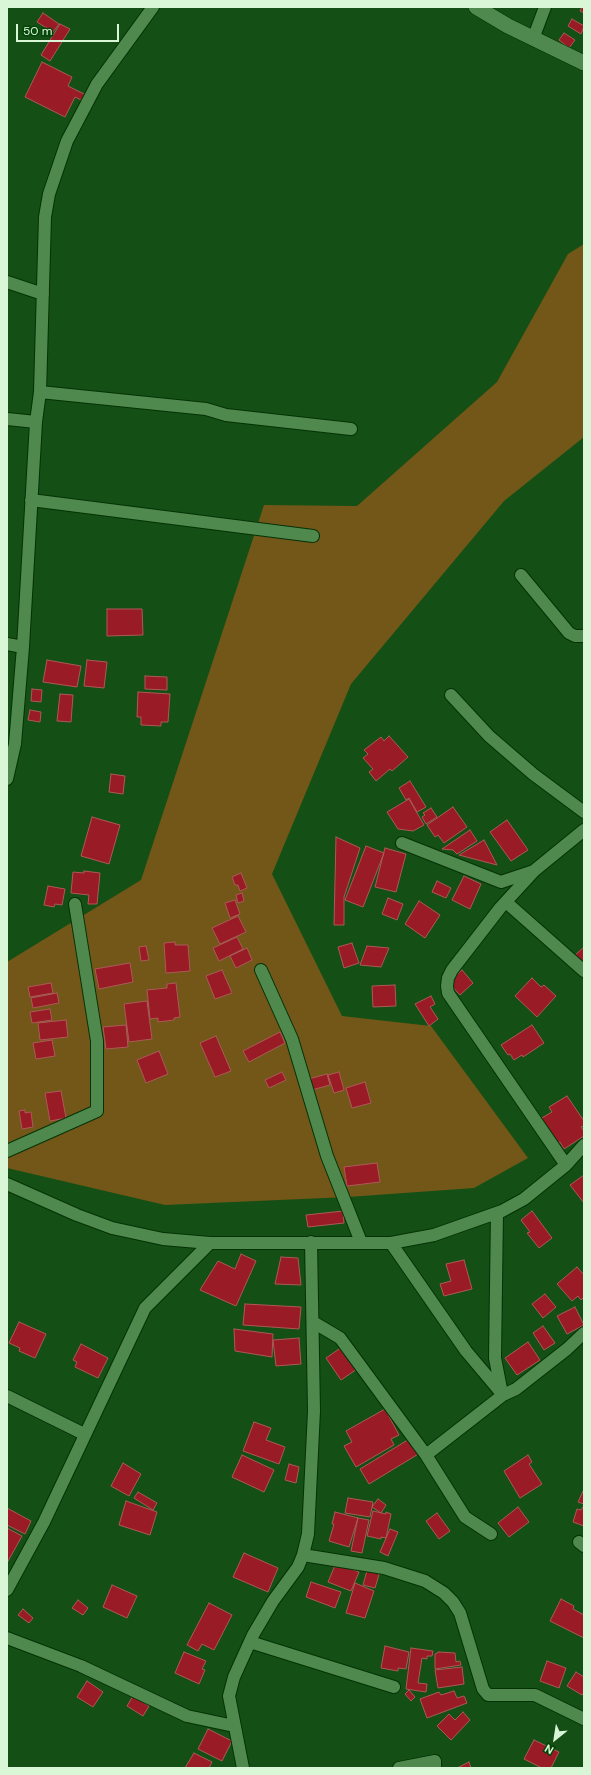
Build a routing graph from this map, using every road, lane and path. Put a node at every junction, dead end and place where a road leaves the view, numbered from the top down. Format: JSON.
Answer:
{"nodes":[{"id":1,"x":153,"y":7,"type":"edge"},
{"id":2,"x":476,"y":7,"type":"edge"},
{"id":3,"x":545,"y":7,"type":"edge"},
{"id":4,"x":533,"y":39,"type":"junction"},
{"id":5,"x":584,"y":63,"type":"edge"},
{"id":6,"x":7,"y":282,"type":"edge"},
{"id":7,"x":43,"y":294,"type":"junction"},
{"id":8,"x":40,"y":392,"type":"junction"},
{"id":9,"x":7,"y":419,"type":"edge"},
{"id":10,"x":36,"y":422,"type":"junction"},
{"id":11,"x":352,"y":429,"type":"dead end"},
{"id":12,"x":31,"y":500,"type":"junction"},
{"id":13,"x":313,"y":536,"type":"dead end"},
{"id":14,"x":521,"y":575,"type":"dead end"},
{"id":15,"x":584,"y":636,"type":"edge"},
{"id":16,"x":7,"y":644,"type":"edge"},
{"id":17,"x":23,"y":647,"type":"junction"},
{"id":18,"x":451,"y":695,"type":"dead end"},
{"id":19,"x":11,"y":743,"type":"edge"},
{"id":20,"x":7,"y":779,"type":"edge"},
{"id":21,"x":584,"y":812,"type":"edge"},
{"id":22,"x":582,"y":836,"type":"edge"},
{"id":23,"x":402,"y":843,"type":"dead end"},
{"id":24,"x":535,"y":870,"type":"junction"},
{"id":25,"x":506,"y":902,"type":"junction"},
{"id":26,"x":75,"y":904,"type":"dead end"},
{"id":27,"x":261,"y":970,"type":"dead end"},
{"id":28,"x":584,"y":972,"type":"edge"},
{"id":29,"x":584,"y":1145,"type":"edge"},
{"id":30,"x":7,"y":1151,"type":"edge"},
{"id":31,"x":566,"y":1165,"type":"junction"},
{"id":32,"x":7,"y":1184,"type":"edge"},
{"id":33,"x":497,"y":1213,"type":"junction"},
{"id":34,"x":311,"y":1242,"type":"junction"},
{"id":35,"x":361,"y":1242,"type":"junction"},
{"id":36,"x":210,"y":1243,"type":"junction"},
{"id":37,"x":391,"y":1243,"type":"junction"},
{"id":38,"x":313,"y":1322,"type":"junction"},
{"id":39,"x":584,"y":1333,"type":"edge"},
{"id":40,"x":503,"y":1395,"type":"junction"},
{"id":41,"x":7,"y":1396,"type":"edge"},
{"id":42,"x":84,"y":1434,"type":"junction"},
{"id":43,"x":426,"y":1454,"type":"junction"},
{"id":44,"x":491,"y":1534,"type":"dead end"},
{"id":45,"x":303,"y":1555,"type":"junction"},
{"id":46,"x":7,"y":1590,"type":"edge"},
{"id":47,"x":7,"y":1638,"type":"edge"},
{"id":48,"x":250,"y":1642,"type":"junction"},
{"id":49,"x":394,"y":1687,"type":"dead end"},
{"id":50,"x":584,"y":1719,"type":"edge"},
{"id":51,"x":234,"y":1726,"type":"junction"},
{"id":52,"x":243,"y":1768,"type":"edge"},
{"id":53,"x":399,"y":1768,"type":"edge"},
{"id":54,"x":435,"y":1768,"type":"edge"}],
"edges":[{"from":1,"to":7,"type":"street"},
{"from":2,"to":4,"type":"street"},
{"from":3,"to":4,"type":"street"},
{"from":4,"to":5,"type":"street"},
{"from":6,"to":7,"type":"street"},
{"from":7,"to":8,"type":"street"},
{"from":8,"to":10,"type":"street"},
{"from":8,"to":11,"type":"street"},
{"from":9,"to":10,"type":"street"},
{"from":10,"to":12,"type":"street"},
{"from":12,"to":13,"type":"street"},
{"from":12,"to":17,"type":"street"},
{"from":14,"to":15,"type":"street"},
{"from":16,"to":17,"type":"street"},
{"from":17,"to":19,"type":"street"},
{"from":18,"to":21,"type":"street"},
{"from":19,"to":20,"type":"street"},
{"from":22,"to":24,"type":"street"},
{"from":23,"to":24,"type":"street"},
{"from":24,"to":25,"type":"street"},
{"from":25,"to":28,"type":"street"},
{"from":25,"to":31,"type":"street"},
{"from":26,"to":30,"type":"street"},
{"from":27,"to":35,"type":"street"},
{"from":29,"to":31,"type":"street"},
{"from":31,"to":33,"type":"street"},
{"from":32,"to":36,"type":"street"},
{"from":33,"to":37,"type":"street"},
{"from":33,"to":40,"type":"street"},
{"from":34,"to":35,"type":"street"},
{"from":34,"to":36,"type":"street"},
{"from":34,"to":38,"type":"street"},
{"from":35,"to":37,"type":"street"},
{"from":36,"to":42,"type":"street"},
{"from":37,"to":40,"type":"street"},
{"from":38,"to":43,"type":"street"},
{"from":38,"to":45,"type":"street"},
{"from":39,"to":40,"type":"street"},
{"from":40,"to":43,"type":"street"},
{"from":41,"to":42,"type":"street"},
{"from":42,"to":46,"type":"street"},
{"from":43,"to":44,"type":"street"},
{"from":45,"to":48,"type":"street"},
{"from":45,"to":50,"type":"street"},
{"from":47,"to":51,"type":"street"},
{"from":48,"to":49,"type":"street"},
{"from":48,"to":51,"type":"street"},
{"from":51,"to":52,"type":"street"},
{"from":53,"to":54,"type":"street"}]}
